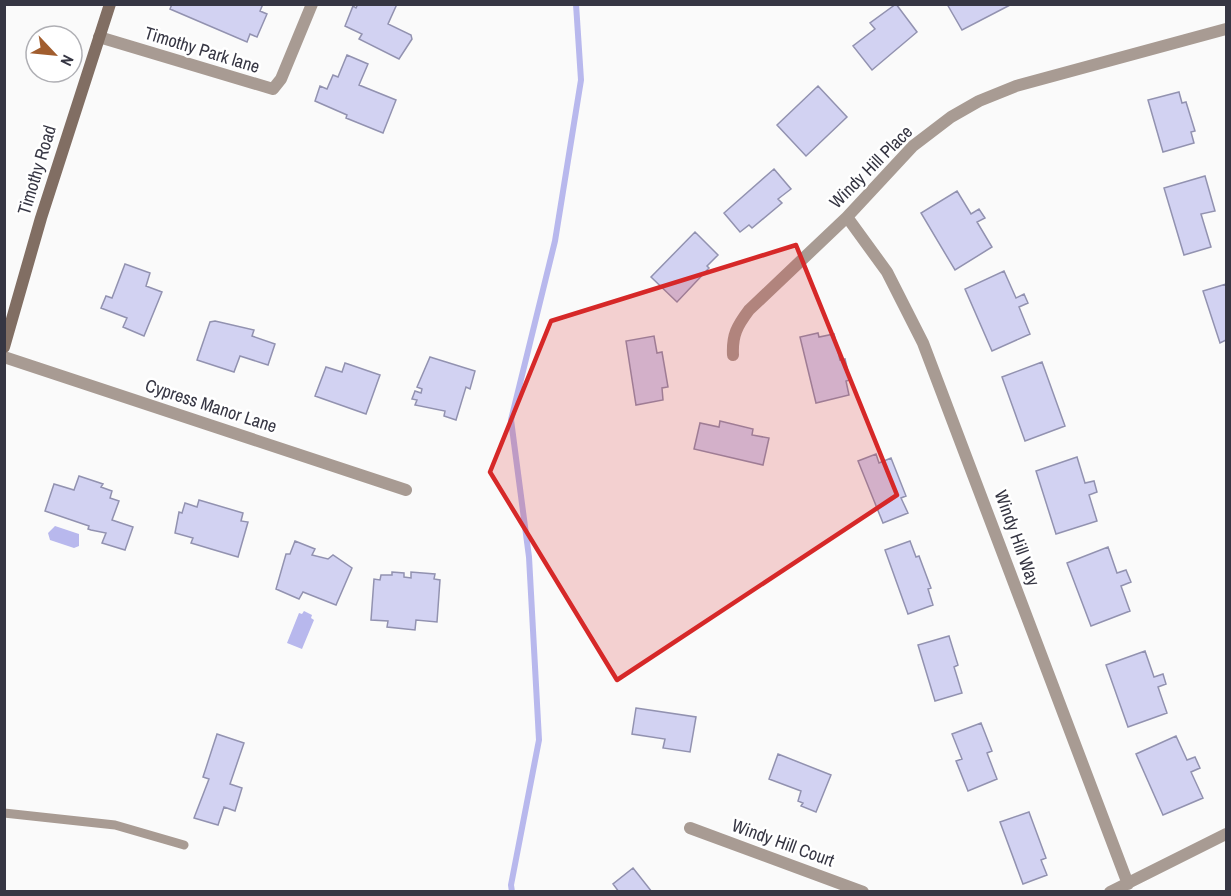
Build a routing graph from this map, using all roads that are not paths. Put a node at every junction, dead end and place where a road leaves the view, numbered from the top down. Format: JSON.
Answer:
{"nodes":[{"id":1,"x":110,"y":4,"type":"edge"},
{"id":2,"x":312,"y":4,"type":"edge"},
{"id":3,"x":1227,"y":29,"type":"edge"},
{"id":4,"x":99,"y":37,"type":"junction"},
{"id":5,"x":847,"y":217,"type":"junction"},
{"id":6,"x":4,"y":347,"type":"edge"},
{"id":7,"x":733,"y":355,"type":"dead end"},
{"id":8,"x":4,"y":357,"type":"edge"},
{"id":9,"x":406,"y":490,"type":"dead end"},
{"id":10,"x":4,"y":813,"type":"edge"},
{"id":11,"x":690,"y":828,"type":"dead end"},
{"id":12,"x":1227,"y":834,"type":"edge"},
{"id":13,"x":184,"y":845,"type":"dead end"},
{"id":14,"x":1128,"y":884,"type":"junction"},
{"id":15,"x":863,"y":891,"type":"edge"},
{"id":16,"x":1110,"y":891,"type":"edge"}],
"edges":[{"from":1,"to":4,"type":"main road","name":"Timothy Road"},
{"from":2,"to":4,"type":"street","name":"Timothy Park lane"},
{"from":3,"to":5,"type":"street","name":"Windy Hill Place"},
{"from":4,"to":6,"type":"main road","name":"Timothy Road"},
{"from":5,"to":7,"type":"street","name":"Windy Hill Place"},
{"from":5,"to":14,"type":"street","name":"Windy Hill Way"},
{"from":8,"to":9,"type":"street","name":"Cypress Manor Lane"},
{"from":10,"to":13,"type":"lane"},
{"from":11,"to":15,"type":"street","name":"Windy Hill Court"},
{"from":12,"to":14,"type":"street"},
{"from":14,"to":16,"type":"street"}]}
